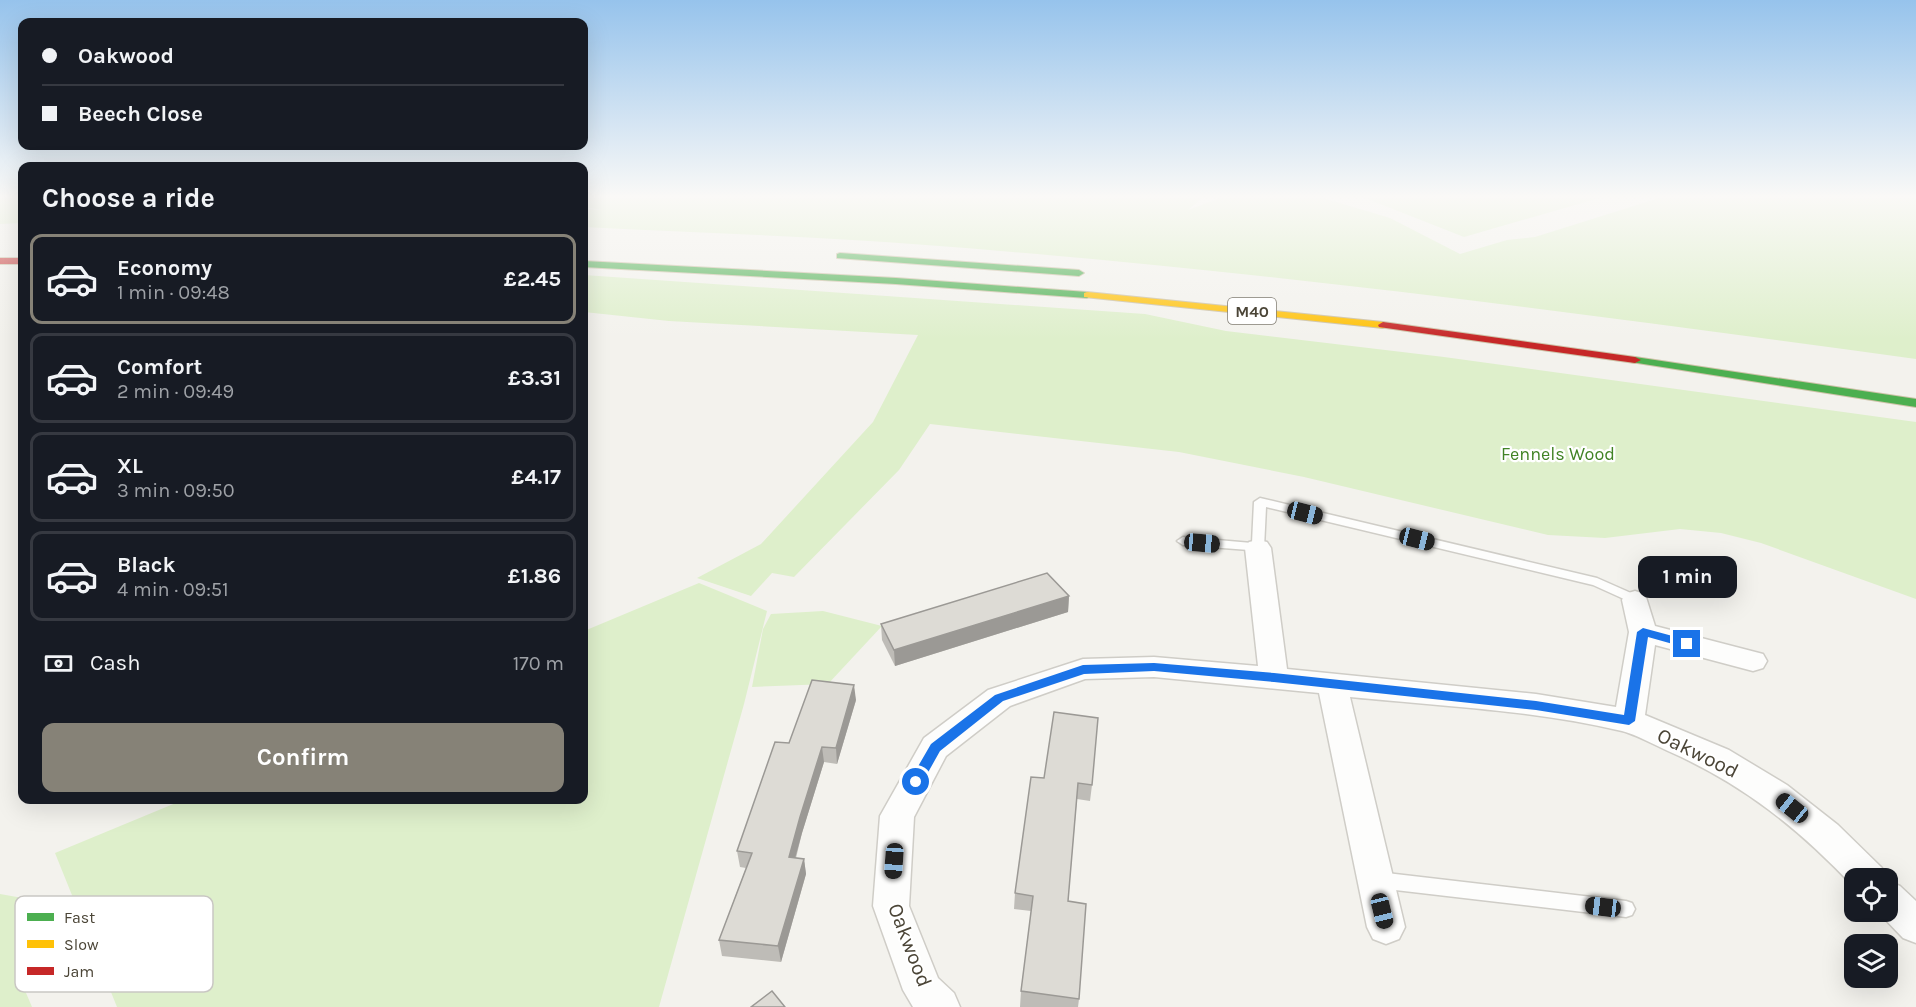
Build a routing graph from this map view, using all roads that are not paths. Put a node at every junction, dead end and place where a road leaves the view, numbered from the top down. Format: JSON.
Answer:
{"nodes":[{"id":1,"x":820,"y":254,"type":"dead end"},
{"id":2,"x":0,"y":261,"type":"edge"},
{"id":3,"x":18,"y":261,"type":"edge"},
{"id":4,"x":588,"y":264,"type":"edge"},
{"id":5,"x":1089,"y":274,"type":"dead end"},
{"id":6,"x":1916,"y":403,"type":"edge"},
{"id":7,"x":1183,"y":541,"type":"dead end"},
{"id":8,"x":1258,"y":548,"type":"junction"},
{"id":9,"x":1635,"y":600,"type":"joint"},
{"id":10,"x":1643,"y":632,"type":"junction"},
{"id":11,"x":1753,"y":662,"type":"dead end"},
{"id":12,"x":1274,"y":678,"type":"junction"},
{"id":13,"x":1332,"y":684,"type":"junction"},
{"id":14,"x":1629,"y":721,"type":"junction"},
{"id":15,"x":1858,"y":868,"type":"edge"},
{"id":16,"x":1373,"y":879,"type":"junction"},
{"id":17,"x":1898,"y":908,"type":"edge"},
{"id":18,"x":1626,"y":909,"type":"dead end"},
{"id":19,"x":1916,"y":926,"type":"edge"},
{"id":20,"x":1386,"y":927,"type":"dead end"},
{"id":21,"x":940,"y":1007,"type":"edge"}],
"edges":[{"from":1,"to":5,"type":"highway"},
{"from":2,"to":3,"type":"highway"},
{"from":4,"to":6,"type":"highway","number":"M40"},
{"from":7,"to":8,"type":"lane"},
{"from":8,"to":9,"type":"lane"},
{"from":8,"to":12,"type":"street"},
{"from":9,"to":10,"type":"street"},
{"from":10,"to":11,"type":"street"},
{"from":10,"to":14,"type":"street"},
{"from":12,"to":13,"type":"street","name":"Oakwood"},
{"from":12,"to":21,"type":"street","name":"Oakwood"},
{"from":13,"to":14,"type":"street","name":"Oakwood"},
{"from":13,"to":16,"type":"street"},
{"from":14,"to":15,"type":"street","name":"Oakwood"},
{"from":16,"to":18,"type":"lane"},
{"from":16,"to":20,"type":"street"},
{"from":17,"to":19,"type":"street"}]}
